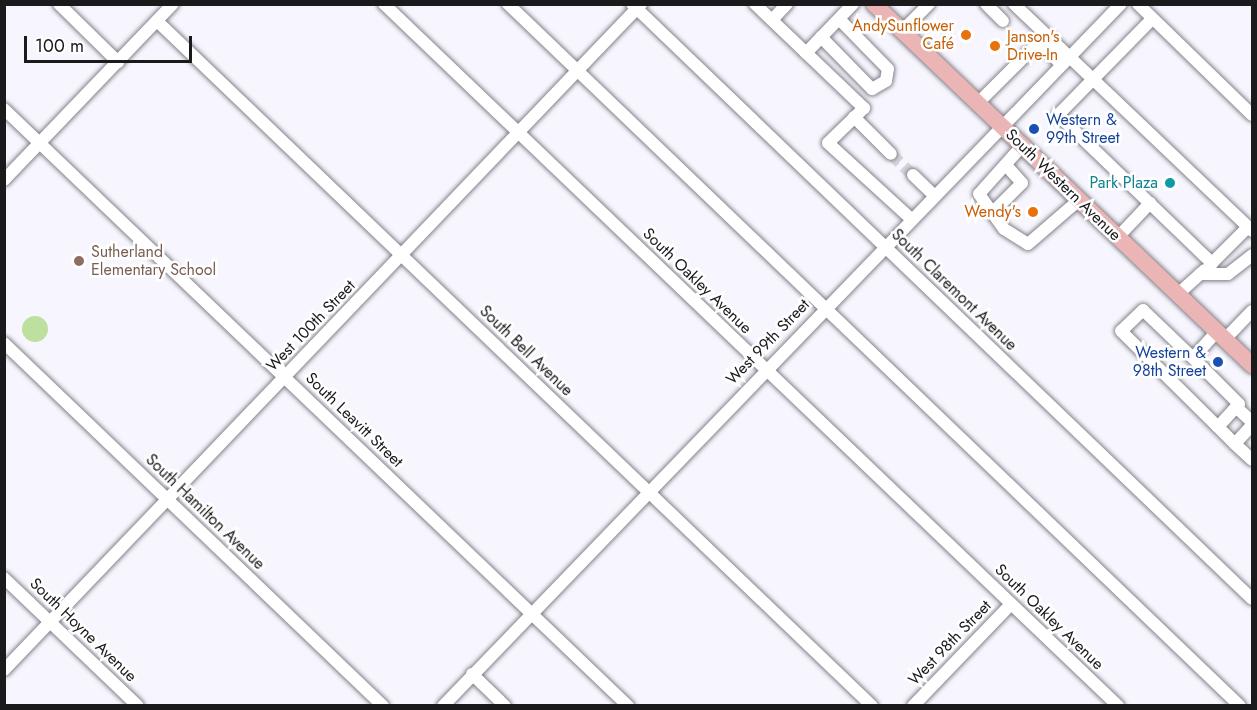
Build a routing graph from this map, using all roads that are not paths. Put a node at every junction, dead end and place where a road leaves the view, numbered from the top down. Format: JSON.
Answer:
{"nodes":[{"id":1,"x":59,"y":4,"type":"edge"},
{"id":2,"x":173,"y":4,"type":"edge"},
{"id":3,"x":384,"y":4,"type":"edge"},
{"id":4,"x":508,"y":4,"type":"edge"},
{"id":5,"x":755,"y":4,"type":"edge"},
{"id":6,"x":787,"y":4,"type":"edge"},
{"id":7,"x":853,"y":4,"type":"edge"},
{"id":8,"x":874,"y":4,"type":"edge"},
{"id":9,"x":929,"y":4,"type":"edge"},
{"id":10,"x":986,"y":4,"type":"edge"},
{"id":11,"x":1014,"y":4,"type":"edge"},
{"id":12,"x":1121,"y":4,"type":"edge"},
{"id":13,"x":1137,"y":4,"type":"edge"},
{"id":14,"x":637,"y":6,"type":"edge"},
{"id":15,"x":839,"y":19,"type":"junction"},
{"id":16,"x":1152,"y":19,"type":"junction"},
{"id":17,"x":772,"y":20,"type":"junction"},
{"id":18,"x":157,"y":21,"type":"junction"},
{"id":19,"x":1003,"y":21,"type":"dead end"},
{"id":20,"x":902,"y":31,"type":"junction"},
{"id":21,"x":821,"y":37,"type":"junction"},
{"id":22,"x":806,"y":53,"type":"junction"},
{"id":23,"x":1065,"y":60,"type":"junction"},
{"id":24,"x":118,"y":62,"type":"junction"},
{"id":25,"x":578,"y":71,"type":"junction"},
{"id":26,"x":1093,"y":79,"type":"junction"},
{"id":27,"x":978,"y":103,"type":"junction"},
{"id":28,"x":4,"y":109,"type":"edge"},
{"id":29,"x":1252,"y":115,"type":"edge"},
{"id":30,"x":854,"y":117,"type":"junction"},
{"id":31,"x":1001,"y":125,"type":"junction"},
{"id":32,"x":518,"y":133,"type":"junction"},
{"id":33,"x":40,"y":143,"type":"junction"},
{"id":34,"x":1023,"y":146,"type":"junction"},
{"id":35,"x":891,"y":154,"type":"tunnel mouth"},
{"id":36,"x":1006,"y":165,"type":"junction"},
{"id":37,"x":913,"y":175,"type":"tunnel mouth"},
{"id":38,"x":4,"y":180,"type":"edge"},
{"id":39,"x":933,"y":194,"type":"junction"},
{"id":40,"x":1079,"y":200,"type":"junction"},
{"id":41,"x":1150,"y":203,"type":"junction"},
{"id":42,"x":992,"y":213,"type":"junction"},
{"id":43,"x":910,"y":218,"type":"junction"},
{"id":44,"x":1250,"y":230,"type":"edge"},
{"id":45,"x":1118,"y":237,"type":"junction"},
{"id":46,"x":883,"y":245,"type":"junction"},
{"id":47,"x":402,"y":255,"type":"junction"},
{"id":48,"x":1252,"y":255,"type":"edge"},
{"id":49,"x":1212,"y":263,"type":"junction"},
{"id":50,"x":1200,"y":274,"type":"junction"},
{"id":51,"x":1178,"y":294,"type":"junction"},
{"id":52,"x":824,"y":307,"type":"junction"},
{"id":53,"x":1252,"y":311,"type":"edge"},
{"id":54,"x":1221,"y":335,"type":"junction"},
{"id":55,"x":4,"y":343,"type":"edge"},
{"id":56,"x":1193,"y":358,"type":"junction"},
{"id":57,"x":1250,"y":359,"type":"edge"},
{"id":58,"x":765,"y":369,"type":"junction"},
{"id":59,"x":285,"y":377,"type":"junction"},
{"id":60,"x":1236,"y":407,"type":"junction"},
{"id":61,"x":1252,"y":424,"type":"edge"},
{"id":62,"x":1218,"y":427,"type":"junction"},
{"id":63,"x":1235,"y":444,"type":"junction"},
{"id":64,"x":1252,"y":460,"type":"edge"},
{"id":65,"x":648,"y":491,"type":"junction"},
{"id":66,"x":167,"y":499,"type":"junction"},
{"id":67,"x":4,"y":578,"type":"edge"},
{"id":68,"x":1252,"y":599,"type":"edge"},
{"id":69,"x":1011,"y":604,"type":"junction"},
{"id":70,"x":531,"y":612,"type":"junction"},
{"id":71,"x":50,"y":622,"type":"junction"},
{"id":72,"x":4,"y":670,"type":"edge"},
{"id":73,"x":472,"y":674,"type":"junction"},
{"id":74,"x":138,"y":705,"type":"edge"},
{"id":75,"x":383,"y":705,"type":"edge"},
{"id":76,"x":443,"y":705,"type":"edge"},
{"id":77,"x":505,"y":705,"type":"edge"},
{"id":78,"x":628,"y":705,"type":"edge"},
{"id":79,"x":872,"y":705,"type":"edge"},
{"id":80,"x":913,"y":705,"type":"edge"},
{"id":81,"x":1118,"y":705,"type":"edge"},
{"id":82,"x":1240,"y":705,"type":"edge"}],
"edges":[{"from":1,"to":24,"type":"street"},
{"from":2,"to":18,"type":"street"},
{"from":3,"to":32,"type":"street","name":"South Oakley Avenue"},
{"from":4,"to":25,"type":"street"},
{"from":5,"to":17,"type":"street"},
{"from":6,"to":17,"type":"street"},
{"from":7,"to":15,"type":"street"},
{"from":8,"to":20,"type":"main road","name":"South Western Avenue"},
{"from":9,"to":20,"type":"street"},
{"from":10,"to":19,"type":"street"},
{"from":11,"to":23,"type":"street"},
{"from":12,"to":23,"type":"street","name":"West 99th Street"},
{"from":13,"to":16,"type":"street"},
{"from":14,"to":25,"type":"street","name":"West 100th Street"},
{"from":14,"to":46,"type":"street","name":"South Claremont Avenue"},
{"from":15,"to":21,"type":"street"},
{"from":15,"to":21,"type":"street"},
{"from":16,"to":26,"type":"street"},
{"from":16,"to":29,"type":"street"},
{"from":17,"to":22,"type":"street"},
{"from":18,"to":24,"type":"street"},
{"from":18,"to":47,"type":"street","name":"South Bell Avenue"},
{"from":20,"to":27,"type":"main road","name":"South Western Avenue"},
{"from":21,"to":22,"type":"street"},
{"from":22,"to":30,"type":"street"},
{"from":23,"to":26,"type":"street"},
{"from":23,"to":27,"type":"street"},
{"from":23,"to":31,"type":"street","name":"West 99th Street"},
{"from":24,"to":33,"type":"street"},
{"from":25,"to":32,"type":"street","name":"West 100th Street"},
{"from":25,"to":52,"type":"street"},
{"from":26,"to":41,"type":"street"},
{"from":26,"to":44,"type":"street"},
{"from":27,"to":31,"type":"main road","name":"South Western Avenue"},
{"from":28,"to":33,"type":"street","name":"South Leavitt Street"},
{"from":30,"to":35,"type":"street"},
{"from":30,"to":43,"type":"street"},
{"from":31,"to":34,"type":"main road","name":"South Western Avenue"},
{"from":31,"to":39,"type":"street","name":"West 99th Street"},
{"from":32,"to":47,"type":"street","name":"West 100th Street"},
{"from":32,"to":58,"type":"street","name":"South Oakley Avenue"},
{"from":33,"to":38,"type":"street"},
{"from":33,"to":59,"type":"street","name":"South Leavitt Street"},
{"from":34,"to":36,"type":"street"},
{"from":34,"to":40,"type":"main road","name":"South Western Avenue"},
{"from":36,"to":42,"type":"street"},
{"from":36,"to":42,"type":"street"},
{"from":37,"to":39,"type":"street"},
{"from":39,"to":43,"type":"street","name":"West 99th Street"},
{"from":40,"to":42,"type":"street"},
{"from":40,"to":45,"type":"main road","name":"South Western Avenue"},
{"from":41,"to":45,"type":"street"},
{"from":41,"to":49,"type":"street"},
{"from":43,"to":46,"type":"street","name":"West 99th Street"},
{"from":44,"to":49,"type":"street"},
{"from":45,"to":51,"type":"main road","name":"South Western Avenue"},
{"from":46,"to":52,"type":"street","name":"West 99th Street"},
{"from":46,"to":68,"type":"street","name":"South Claremont Avenue"},
{"from":47,"to":59,"type":"street","name":"West 100th Street"},
{"from":47,"to":65,"type":"street","name":"South Bell Avenue"},
{"from":48,"to":50,"type":"street"},
{"from":49,"to":50,"type":"street"},
{"from":50,"to":51,"type":"street"},
{"from":51,"to":54,"type":"main road","name":"South Western Avenue"},
{"from":52,"to":58,"type":"street","name":"West 99th Street"},
{"from":52,"to":82,"type":"street"},
{"from":53,"to":54,"type":"street"},
{"from":54,"to":56,"type":"street"},
{"from":54,"to":57,"type":"main road","name":"South Western Avenue"},
{"from":55,"to":66,"type":"street","name":"South Hamilton Avenue"},
{"from":56,"to":60,"type":"street"},
{"from":56,"to":62,"type":"street"},
{"from":58,"to":65,"type":"street","name":"West 99th Street"},
{"from":58,"to":69,"type":"street","name":"South Oakley Avenue"},
{"from":59,"to":66,"type":"street","name":"West 100th Street"},
{"from":59,"to":70,"type":"street","name":"South Leavitt Street"},
{"from":60,"to":61,"type":"street"},
{"from":60,"to":62,"type":"street"},
{"from":61,"to":63,"type":"street"},
{"from":62,"to":63,"type":"street"},
{"from":63,"to":64,"type":"street"},
{"from":65,"to":70,"type":"street","name":"West 99th Street"},
{"from":65,"to":79,"type":"street","name":"South Bell Avenue"},
{"from":66,"to":71,"type":"street","name":"West 100th Street"},
{"from":66,"to":75,"type":"street","name":"South Hamilton Avenue"},
{"from":67,"to":71,"type":"street","name":"South Hoyne Avenue"},
{"from":69,"to":80,"type":"street","name":"West 98th Street"},
{"from":69,"to":81,"type":"street","name":"South Oakley Avenue"},
{"from":70,"to":73,"type":"street","name":"West 99th Street"},
{"from":70,"to":78,"type":"street","name":"South Leavitt Street"},
{"from":71,"to":72,"type":"street","name":"West 100th Street"},
{"from":71,"to":74,"type":"street","name":"South Hoyne Avenue"},
{"from":73,"to":76,"type":"street","name":"West 99th Street"},
{"from":73,"to":77,"type":"street"}]}
